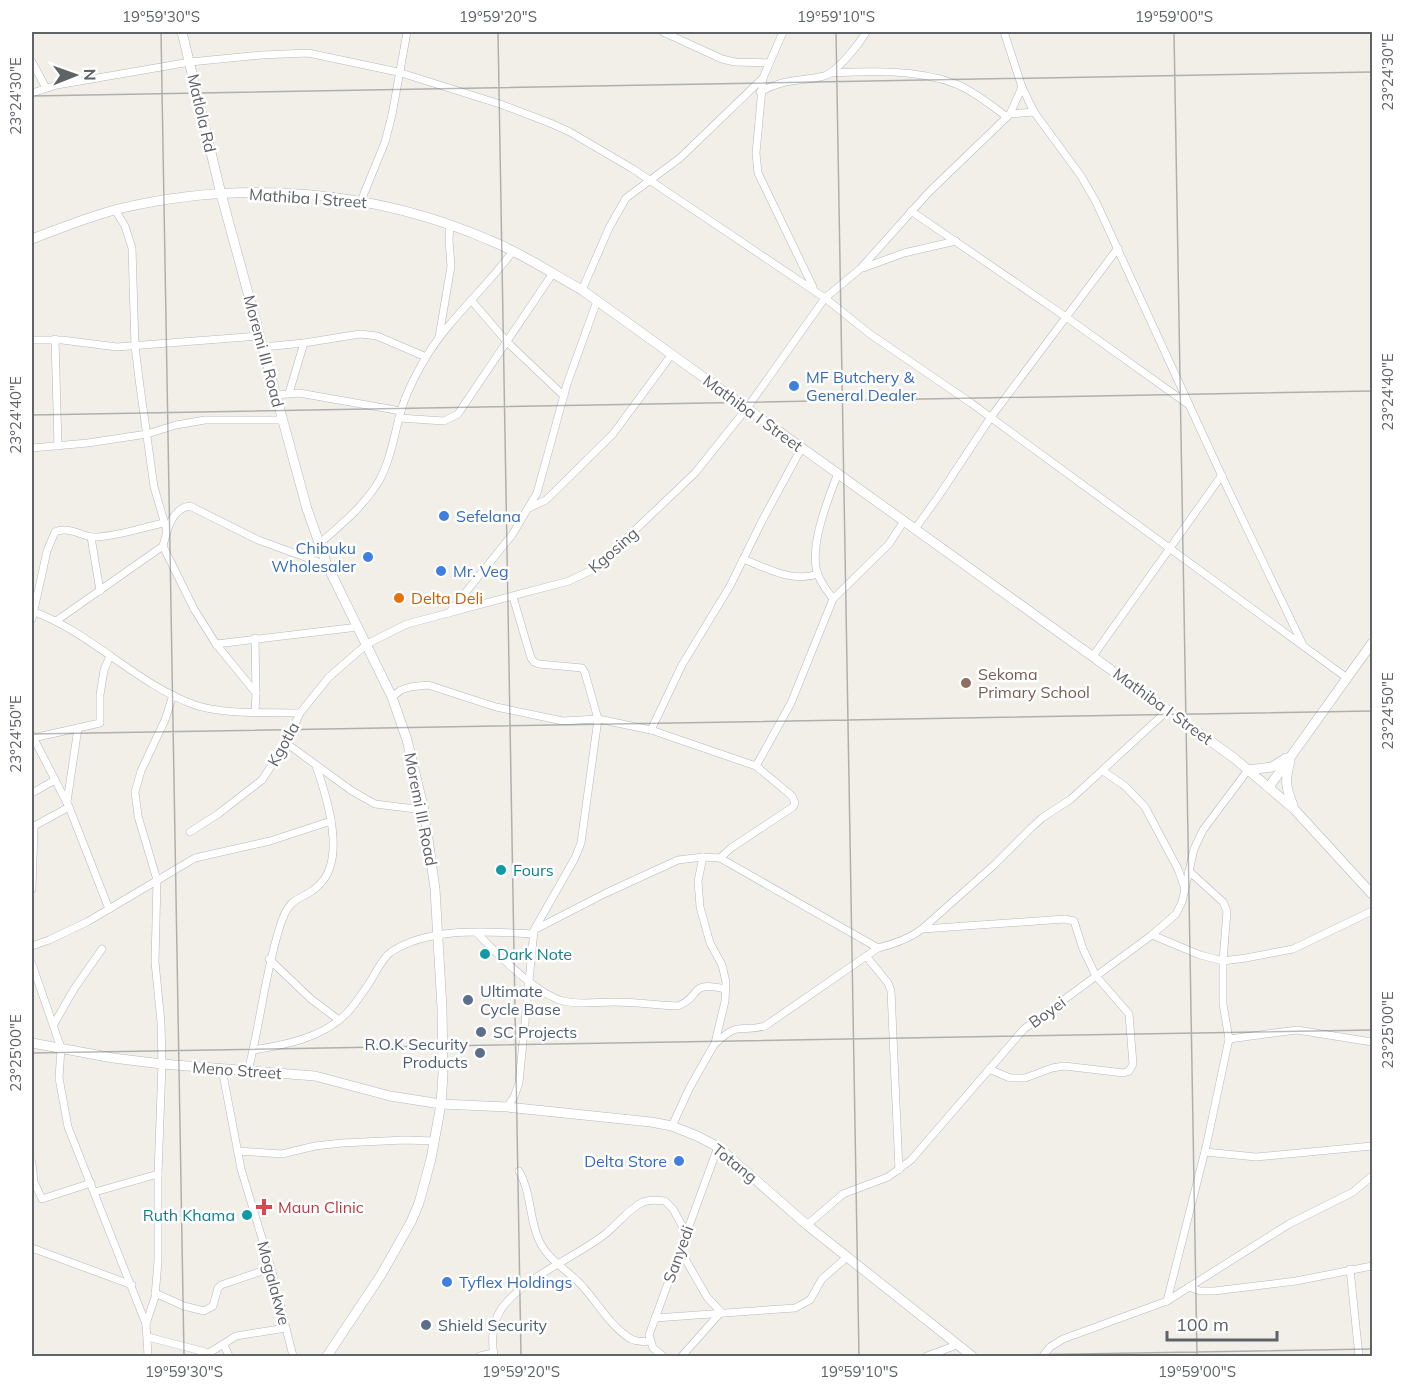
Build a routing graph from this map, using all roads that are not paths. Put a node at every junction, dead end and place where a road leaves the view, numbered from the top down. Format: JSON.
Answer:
{"nodes":[{"id":1,"x":182,"y":32,"type":"edge"},
{"id":2,"x":407,"y":32,"type":"edge"},
{"id":3,"x":663,"y":32,"type":"edge"},
{"id":4,"x":783,"y":32,"type":"edge"},
{"id":5,"x":866,"y":32,"type":"edge"},
{"id":6,"x":1004,"y":32,"type":"edge"},
{"id":7,"x":32,"y":62,"type":"edge"},
{"id":8,"x":190,"y":62,"type":"junction"},
{"id":9,"x":769,"y":63,"type":"junction"},
{"id":10,"x":398,"y":72,"type":"junction"},
{"id":11,"x":831,"y":73,"type":"junction"},
{"id":12,"x":763,"y":78,"type":"junction"},
{"id":13,"x":1022,"y":87,"type":"junction"},
{"id":14,"x":46,"y":88,"type":"junction"},
{"id":15,"x":760,"y":92,"type":"junction"},
{"id":16,"x":32,"y":93,"type":"edge"},
{"id":17,"x":1034,"y":112,"type":"junction"},
{"id":18,"x":1009,"y":116,"type":"junction"},
{"id":19,"x":651,"y":182,"type":"junction"},
{"id":20,"x":221,"y":194,"type":"junction"},
{"id":21,"x":361,"y":201,"type":"junction"},
{"id":22,"x":115,"y":210,"type":"junction"},
{"id":23,"x":911,"y":211,"type":"junction"},
{"id":24,"x":450,"y":224,"type":"junction"},
{"id":25,"x":32,"y":239,"type":"edge"},
{"id":26,"x":956,"y":241,"type":"junction"},
{"id":27,"x":1118,"y":249,"type":"junction"},
{"id":28,"x":513,"y":251,"type":"junction"},
{"id":29,"x":860,"y":269,"type":"junction"},
{"id":30,"x":553,"y":273,"type":"junction"},
{"id":31,"x":582,"y":290,"type":"junction"},
{"id":32,"x":814,"y":290,"type":"junction"},
{"id":33,"x":825,"y":298,"type":"junction"},
{"id":34,"x":471,"y":300,"type":"junction"},
{"id":35,"x":597,"y":301,"type":"junction"},
{"id":36,"x":1066,"y":317,"type":"junction"},
{"id":37,"x":260,"y":336,"type":"junction"},
{"id":38,"x":55,"y":339,"type":"junction"},
{"id":39,"x":439,"y":339,"type":"junction"},
{"id":40,"x":32,"y":340,"type":"edge"},
{"id":41,"x":507,"y":342,"type":"junction"},
{"id":42,"x":304,"y":343,"type":"junction"},
{"id":43,"x":135,"y":346,"type":"junction"},
{"id":44,"x":263,"y":347,"type":"junction"},
{"id":45,"x":672,"y":354,"type":"junction"},
{"id":46,"x":426,"y":357,"type":"junction"},
{"id":47,"x":289,"y":393,"type":"junction"},
{"id":48,"x":276,"y":395,"type":"junction"},
{"id":49,"x":564,"y":396,"type":"junction"},
{"id":50,"x":1191,"y":406,"type":"junction"},
{"id":51,"x":747,"y":408,"type":"junction"},
{"id":52,"x":400,"y":414,"type":"junction"},
{"id":53,"x":991,"y":417,"type":"junction"},
{"id":54,"x":282,"y":420,"type":"junction"},
{"id":55,"x":147,"y":434,"type":"junction"},
{"id":56,"x":58,"y":446,"type":"junction"},
{"id":57,"x":802,"y":447,"type":"junction"},
{"id":58,"x":32,"y":448,"type":"edge"},
{"id":59,"x":837,"y":473,"type":"junction"},
{"id":60,"x":1222,"y":475,"type":"junction"},
{"id":61,"x":530,"y":508,"type":"junction"},
{"id":62,"x":904,"y":521,"type":"junction"},
{"id":63,"x":164,"y":523,"type":"junction"},
{"id":64,"x":915,"y":529,"type":"junction"},
{"id":65,"x":166,"y":531,"type":"junction"},
{"id":66,"x":91,"y":537,"type":"junction"},
{"id":67,"x":320,"y":544,"type":"junction"},
{"id":68,"x":163,"y":546,"type":"junction"},
{"id":69,"x":1170,"y":548,"type":"junction"},
{"id":70,"x":743,"y":559,"type":"junction"},
{"id":71,"x":327,"y":566,"type":"junction"},
{"id":72,"x":818,"y":574,"type":"junction"},
{"id":73,"x":100,"y":591,"type":"junction"},
{"id":74,"x":513,"y":597,"type":"junction"},
{"id":75,"x":833,"y":599,"type":"junction"},
{"id":76,"x":449,"y":613,"type":"junction"},
{"id":77,"x":32,"y":614,"type":"edge"},
{"id":78,"x":56,"y":621,"type":"junction"},
{"id":79,"x":358,"y":627,"type":"junction"},
{"id":80,"x":255,"y":638,"type":"junction"},
{"id":81,"x":1372,"y":643,"type":"edge"},
{"id":82,"x":216,"y":644,"type":"junction"},
{"id":83,"x":367,"y":644,"type":"junction"},
{"id":84,"x":1303,"y":645,"type":"junction"},
{"id":85,"x":110,"y":656,"type":"junction"},
{"id":86,"x":1094,"y":656,"type":"junction"},
{"id":87,"x":1347,"y":678,"type":"junction"},
{"id":88,"x":256,"y":693,"type":"junction"},
{"id":89,"x":173,"y":695,"type":"junction"},
{"id":90,"x":392,"y":697,"type":"junction"},
{"id":91,"x":1168,"y":710,"type":"junction"},
{"id":92,"x":255,"y":711,"type":"junction"},
{"id":93,"x":300,"y":713,"type":"junction"},
{"id":94,"x":598,"y":719,"type":"junction"},
{"id":95,"x":78,"y":728,"type":"junction"},
{"id":96,"x":651,"y":730,"type":"junction"},
{"id":97,"x":32,"y":737,"type":"edge"},
{"id":98,"x":286,"y":743,"type":"junction"},
{"id":99,"x":1292,"y":753,"type":"junction"},
{"id":100,"x":316,"y":766,"type":"junction"},
{"id":101,"x":756,"y":766,"type":"junction"},
{"id":102,"x":1248,"y":770,"type":"junction"},
{"id":103,"x":1103,"y":771,"type":"junction"},
{"id":104,"x":55,"y":780,"type":"junction"},
{"id":105,"x":1269,"y":788,"type":"junction"},
{"id":106,"x":32,"y":793,"type":"edge"},
{"id":107,"x":68,"y":805,"type":"junction"},
{"id":108,"x":1294,"y":809,"type":"junction"},
{"id":109,"x":424,"y":810,"type":"junction"},
{"id":110,"x":331,"y":821,"type":"junction"},
{"id":111,"x":190,"y":832,"type":"dead end"},
{"id":112,"x":32,"y":852,"type":"edge"},
{"id":113,"x":704,"y":857,"type":"junction"},
{"id":114,"x":720,"y":858,"type":"junction"},
{"id":115,"x":1189,"y":871,"type":"junction"},
{"id":116,"x":157,"y":880,"type":"junction"},
{"id":117,"x":32,"y":889,"type":"edge"},
{"id":118,"x":1185,"y":890,"type":"junction"},
{"id":119,"x":1372,"y":894,"type":"edge"},
{"id":120,"x":110,"y":909,"type":"junction"},
{"id":121,"x":1372,"y":911,"type":"edge"},
{"id":122,"x":922,"y":929,"type":"junction"},
{"id":123,"x":534,"y":932,"type":"junction"},
{"id":124,"x":438,"y":933,"type":"junction"},
{"id":125,"x":477,"y":933,"type":"junction"},
{"id":126,"x":1152,"y":935,"type":"junction"},
{"id":127,"x":32,"y":946,"type":"edge"},
{"id":128,"x":878,"y":948,"type":"junction"},
{"id":129,"x":102,"y":949,"type":"dead end"},
{"id":130,"x":867,"y":956,"type":"junction"},
{"id":131,"x":269,"y":959,"type":"junction"},
{"id":132,"x":1223,"y":961,"type":"junction"},
{"id":133,"x":32,"y":964,"type":"edge"},
{"id":134,"x":1096,"y":976,"type":"junction"},
{"id":135,"x":530,"y":981,"type":"junction"},
{"id":136,"x":725,"y":989,"type":"junction"},
{"id":137,"x":339,"y":1020,"type":"junction"},
{"id":138,"x":54,"y":1024,"type":"junction"},
{"id":139,"x":1229,"y":1039,"type":"junction"},
{"id":140,"x":32,"y":1042,"type":"edge"},
{"id":141,"x":1372,"y":1042,"type":"edge"},
{"id":142,"x":715,"y":1043,"type":"junction"},
{"id":143,"x":61,"y":1048,"type":"junction"},
{"id":144,"x":253,"y":1050,"type":"junction"},
{"id":145,"x":162,"y":1064,"type":"junction"},
{"id":146,"x":989,"y":1069,"type":"junction"},
{"id":147,"x":222,"y":1070,"type":"junction"},
{"id":148,"x":248,"y":1071,"type":"junction"},
{"id":149,"x":441,"y":1104,"type":"junction"},
{"id":150,"x":507,"y":1107,"type":"junction"},
{"id":151,"x":672,"y":1126,"type":"junction"},
{"id":152,"x":434,"y":1141,"type":"junction"},
{"id":153,"x":1372,"y":1146,"type":"edge"},
{"id":154,"x":717,"y":1148,"type":"junction"},
{"id":155,"x":238,"y":1150,"type":"junction"},
{"id":156,"x":1205,"y":1152,"type":"junction"},
{"id":157,"x":32,"y":1163,"type":"edge"},
{"id":158,"x":899,"y":1170,"type":"junction"},
{"id":159,"x":519,"y":1171,"type":"dead end"},
{"id":160,"x":158,"y":1174,"type":"junction"},
{"id":161,"x":1372,"y":1176,"type":"edge"},
{"id":162,"x":33,"y":1182,"type":"edge"},
{"id":163,"x":91,"y":1183,"type":"junction"},
{"id":164,"x":95,"y":1192,"type":"junction"},
{"id":165,"x":807,"y":1225,"type":"junction"},
{"id":166,"x":686,"y":1233,"type":"junction"},
{"id":167,"x":32,"y":1248,"type":"edge"},
{"id":168,"x":680,"y":1250,"type":"junction"},
{"id":169,"x":847,"y":1257,"type":"junction"},
{"id":170,"x":557,"y":1265,"type":"junction"},
{"id":171,"x":1372,"y":1266,"type":"edge"},
{"id":172,"x":271,"y":1268,"type":"junction"},
{"id":173,"x":1350,"y":1269,"type":"junction"},
{"id":174,"x":132,"y":1285,"type":"junction"},
{"id":175,"x":1189,"y":1287,"type":"junction"},
{"id":176,"x":155,"y":1293,"type":"junction"},
{"id":177,"x":1167,"y":1301,"type":"junction"},
{"id":178,"x":721,"y":1312,"type":"junction"},
{"id":179,"x":655,"y":1318,"type":"junction"},
{"id":180,"x":146,"y":1324,"type":"junction"},
{"id":181,"x":286,"y":1328,"type":"junction"},
{"id":182,"x":148,"y":1337,"type":"junction"},
{"id":183,"x":649,"y":1341,"type":"junction"},
{"id":184,"x":224,"y":1345,"type":"junction"},
{"id":185,"x":957,"y":1345,"type":"junction"},
{"id":186,"x":494,"y":1355,"type":"edge"},
{"id":187,"x":148,"y":1356,"type":"edge"},
{"id":188,"x":229,"y":1356,"type":"edge"},
{"id":189,"x":293,"y":1356,"type":"edge"},
{"id":190,"x":327,"y":1356,"type":"edge"},
{"id":191,"x":480,"y":1356,"type":"edge"},
{"id":192,"x":663,"y":1356,"type":"edge"},
{"id":193,"x":682,"y":1356,"type":"edge"},
{"id":194,"x":927,"y":1356,"type":"edge"},
{"id":195,"x":972,"y":1356,"type":"edge"},
{"id":196,"x":1043,"y":1356,"type":"edge"},
{"id":197,"x":1359,"y":1356,"type":"edge"}],
"edges":[{"from":1,"to":8,"type":"street","name":"Matlola Rd"},
{"from":2,"to":10,"type":"street"},
{"from":3,"to":9,"type":"street"},
{"from":4,"to":9,"type":"street"},
{"from":5,"to":11,"type":"street"},
{"from":6,"to":13,"type":"street"},
{"from":7,"to":14,"type":"street"},
{"from":8,"to":10,"type":"street"},
{"from":8,"to":14,"type":"street"},
{"from":8,"to":20,"type":"street","name":"Matlola Rd"},
{"from":9,"to":12,"type":"street"},
{"from":10,"to":19,"type":"street"},
{"from":10,"to":21,"type":"street"},
{"from":11,"to":15,"type":"street"},
{"from":11,"to":18,"type":"street"},
{"from":12,"to":15,"type":"street"},
{"from":12,"to":19,"type":"street"},
{"from":13,"to":17,"type":"street"},
{"from":13,"to":18,"type":"street"},
{"from":14,"to":16,"type":"street"},
{"from":15,"to":32,"type":"street"},
{"from":17,"to":18,"type":"street"},
{"from":17,"to":27,"type":"street"},
{"from":18,"to":23,"type":"street"},
{"from":19,"to":31,"type":"street"},
{"from":19,"to":32,"type":"street"},
{"from":20,"to":21,"type":"street","name":"Mathiba I Street"},
{"from":20,"to":22,"type":"street","name":"Mathiba I Street"},
{"from":20,"to":37,"type":"street","name":"Moremi III Road"},
{"from":21,"to":24,"type":"street","name":"Mathiba I Street"},
{"from":22,"to":25,"type":"street","name":"Mathiba I Street"},
{"from":22,"to":43,"type":"street"},
{"from":23,"to":26,"type":"street"},
{"from":23,"to":29,"type":"street"},
{"from":24,"to":28,"type":"street","name":"Mathiba I Street"},
{"from":24,"to":39,"type":"street"},
{"from":26,"to":29,"type":"street"},
{"from":26,"to":36,"type":"street"},
{"from":27,"to":36,"type":"street"},
{"from":27,"to":50,"type":"street"},
{"from":28,"to":30,"type":"street","name":"Mathiba I Street"},
{"from":28,"to":34,"type":"street"},
{"from":29,"to":33,"type":"street","name":"Kgosing"},
{"from":30,"to":31,"type":"street","name":"Mathiba I Street"},
{"from":30,"to":41,"type":"street"},
{"from":31,"to":35,"type":"street","name":"Mathiba I Street"},
{"from":32,"to":33,"type":"street"},
{"from":33,"to":51,"type":"street","name":"Kgosing"},
{"from":33,"to":53,"type":"street"},
{"from":34,"to":39,"type":"street"},
{"from":34,"to":41,"type":"street"},
{"from":35,"to":45,"type":"street","name":"Mathiba I Street"},
{"from":35,"to":49,"type":"street"},
{"from":36,"to":50,"type":"street"},
{"from":36,"to":53,"type":"street"},
{"from":37,"to":43,"type":"street"},
{"from":37,"to":44,"type":"street","name":"Moremi III Road"},
{"from":38,"to":40,"type":"street"},
{"from":38,"to":43,"type":"street"},
{"from":38,"to":56,"type":"street"},
{"from":39,"to":46,"type":"street"},
{"from":41,"to":49,"type":"street"},
{"from":41,"to":52,"type":"street"},
{"from":42,"to":44,"type":"street"},
{"from":42,"to":46,"type":"street"},
{"from":42,"to":47,"type":"street"},
{"from":43,"to":55,"type":"street"},
{"from":44,"to":48,"type":"street","name":"Moremi III Road"},
{"from":45,"to":51,"type":"street","name":"Mathiba I Street"},
{"from":45,"to":61,"type":"street"},
{"from":46,"to":52,"type":"street"},
{"from":47,"to":48,"type":"street"},
{"from":47,"to":52,"type":"street"},
{"from":48,"to":54,"type":"street","name":"Moremi III Road"},
{"from":49,"to":61,"type":"street"},
{"from":50,"to":60,"type":"street"},
{"from":51,"to":57,"type":"street","name":"Mathiba I Street"},
{"from":51,"to":74,"type":"street","name":"Kgosing"},
{"from":52,"to":67,"type":"street"},
{"from":53,"to":64,"type":"street"},
{"from":53,"to":69,"type":"street"},
{"from":54,"to":55,"type":"street"},
{"from":54,"to":67,"type":"street","name":"Moremi III Road"},
{"from":55,"to":56,"type":"street"},
{"from":55,"to":63,"type":"street"},
{"from":56,"to":58,"type":"street"},
{"from":57,"to":59,"type":"street","name":"Mathiba I Street"},
{"from":57,"to":70,"type":"street"},
{"from":59,"to":62,"type":"street","name":"Mathiba I Street"},
{"from":59,"to":72,"type":"street"},
{"from":60,"to":69,"type":"street"},
{"from":60,"to":84,"type":"street"},
{"from":61,"to":76,"type":"street"},
{"from":62,"to":64,"type":"street","name":"Mathiba I Street"},
{"from":62,"to":75,"type":"street"},
{"from":63,"to":65,"type":"street"},
{"from":63,"to":66,"type":"street"},
{"from":64,"to":86,"type":"street","name":"Mathiba I Street"},
{"from":65,"to":68,"type":"street"},
{"from":65,"to":71,"type":"street"},
{"from":66,"to":73,"type":"street"},
{"from":66,"to":77,"type":"street"},
{"from":67,"to":71,"type":"street","name":"Moremi III Road"},
{"from":68,"to":73,"type":"street"},
{"from":68,"to":82,"type":"street"},
{"from":69,"to":84,"type":"street"},
{"from":69,"to":86,"type":"street"},
{"from":70,"to":72,"type":"street"},
{"from":70,"to":96,"type":"street"},
{"from":71,"to":79,"type":"street","name":"Moremi III Road"},
{"from":72,"to":75,"type":"street"},
{"from":73,"to":78,"type":"street"},
{"from":74,"to":76,"type":"street","name":"Kgosing"},
{"from":74,"to":94,"type":"street"},
{"from":75,"to":101,"type":"street"},
{"from":76,"to":83,"type":"street","name":"Kgosing"},
{"from":77,"to":78,"type":"street"},
{"from":78,"to":85,"type":"street"},
{"from":79,"to":80,"type":"street"},
{"from":79,"to":83,"type":"street","name":"Moremi III Road"},
{"from":80,"to":82,"type":"street"},
{"from":80,"to":88,"type":"street"},
{"from":81,"to":87,"type":"street"},
{"from":82,"to":88,"type":"street"},
{"from":83,"to":90,"type":"street","name":"Moremi III Road"},
{"from":83,"to":93,"type":"street","name":"Kgotla"},
{"from":84,"to":87,"type":"street"},
{"from":85,"to":89,"type":"street"},
{"from":85,"to":95,"type":"street"},
{"from":86,"to":91,"type":"street","name":"Mathiba I Street"},
{"from":87,"to":99,"type":"street"},
{"from":88,"to":92,"type":"street"},
{"from":89,"to":92,"type":"street"},
{"from":89,"to":116,"type":"street"},
{"from":90,"to":94,"type":"street"},
{"from":90,"to":109,"type":"street","name":"Moremi III Road"},
{"from":91,"to":102,"type":"street","name":"Mathiba I Street"},
{"from":91,"to":103,"type":"street"},
{"from":92,"to":93,"type":"street"},
{"from":93,"to":98,"type":"street","name":"Kgotla"},
{"from":94,"to":96,"type":"street"},
{"from":94,"to":123,"type":"street"},
{"from":95,"to":97,"type":"street"},
{"from":95,"to":107,"type":"street"},
{"from":96,"to":101,"type":"street"},
{"from":97,"to":104,"type":"street"},
{"from":98,"to":100,"type":"street"},
{"from":98,"to":111,"type":"street","name":"Kgotla"},
{"from":99,"to":102,"type":"street"},
{"from":99,"to":105,"type":"street"},
{"from":99,"to":108,"type":"street"},
{"from":100,"to":109,"type":"street"},
{"from":100,"to":110,"type":"street"},
{"from":101,"to":114,"type":"street"},
{"from":102,"to":105,"type":"street","name":"Mathiba I Street"},
{"from":102,"to":115,"type":"street","name":"Boyei"},
{"from":103,"to":118,"type":"street"},
{"from":103,"to":122,"type":"street"},
{"from":104,"to":106,"type":"street"},
{"from":104,"to":107,"type":"street"},
{"from":105,"to":108,"type":"street","name":"Mathiba I Street"},
{"from":107,"to":112,"type":"street"},
{"from":107,"to":120,"type":"street"},
{"from":108,"to":119,"type":"street","name":"Mathiba I Street"},
{"from":109,"to":124,"type":"street","name":"Moremi III Road"},
{"from":110,"to":116,"type":"street"},
{"from":110,"to":131,"type":"street"},
{"from":112,"to":117,"type":"street"},
{"from":113,"to":114,"type":"street"},
{"from":113,"to":123,"type":"street"},
{"from":113,"to":136,"type":"street"},
{"from":114,"to":128,"type":"street"},
{"from":115,"to":118,"type":"street","name":"Boyei"},
{"from":115,"to":132,"type":"street"},
{"from":116,"to":120,"type":"street"},
{"from":116,"to":145,"type":"street"},
{"from":118,"to":126,"type":"street","name":"Boyei"},
{"from":120,"to":127,"type":"street"},
{"from":121,"to":132,"type":"street"},
{"from":122,"to":128,"type":"street"},
{"from":122,"to":134,"type":"street"},
{"from":123,"to":125,"type":"street"},
{"from":123,"to":135,"type":"street"},
{"from":124,"to":125,"type":"street"},
{"from":124,"to":137,"type":"street"},
{"from":124,"to":149,"type":"street","name":"Moremi III Road"},
{"from":125,"to":135,"type":"street"},
{"from":126,"to":132,"type":"street"},
{"from":126,"to":134,"type":"street","name":"Boyei"},
{"from":128,"to":130,"type":"street"},
{"from":129,"to":138,"type":"street"},
{"from":130,"to":142,"type":"street"},
{"from":130,"to":158,"type":"street"},
{"from":131,"to":137,"type":"street"},
{"from":131,"to":144,"type":"street"},
{"from":132,"to":139,"type":"street"},
{"from":133,"to":138,"type":"street"},
{"from":134,"to":146,"type":"street","name":"Boyei"},
{"from":134,"to":146,"type":"street"},
{"from":135,"to":136,"type":"street"},
{"from":135,"to":150,"type":"street"},
{"from":136,"to":142,"type":"street"},
{"from":137,"to":144,"type":"street"},
{"from":138,"to":143,"type":"street"},
{"from":139,"to":141,"type":"street"},
{"from":139,"to":156,"type":"street"},
{"from":140,"to":143,"type":"street","name":"Meno Street"},
{"from":142,"to":151,"type":"street"},
{"from":143,"to":145,"type":"street","name":"Meno Street"},
{"from":143,"to":163,"type":"street"},
{"from":144,"to":148,"type":"street"},
{"from":145,"to":147,"type":"street","name":"Meno Street"},
{"from":145,"to":160,"type":"street"},
{"from":146,"to":158,"type":"street","name":"Boyei"},
{"from":147,"to":148,"type":"street","name":"Meno Street"},
{"from":147,"to":155,"type":"street","name":"Mogalakwe"},
{"from":148,"to":149,"type":"street","name":"Meno Street"},
{"from":149,"to":150,"type":"street","name":"Totang"},
{"from":149,"to":152,"type":"street","name":"Moremi III Road"},
{"from":150,"to":151,"type":"street","name":"Totang"},
{"from":151,"to":154,"type":"street","name":"Totang"},
{"from":152,"to":155,"type":"street"},
{"from":152,"to":190,"type":"street","name":"Moremi III Road"},
{"from":153,"to":156,"type":"street"},
{"from":154,"to":165,"type":"street","name":"Totang"},
{"from":154,"to":166,"type":"street","name":"Sanyedi"},
{"from":155,"to":172,"type":"street","name":"Mogalakwe"},
{"from":156,"to":177,"type":"street"},
{"from":157,"to":162,"type":"street"},
{"from":158,"to":165,"type":"street","name":"Boyei"},
{"from":159,"to":170,"type":"street"},
{"from":160,"to":164,"type":"street"},
{"from":160,"to":176,"type":"street"},
{"from":161,"to":175,"type":"street"},
{"from":162,"to":163,"type":"street"},
{"from":163,"to":164,"type":"street"},
{"from":164,"to":174,"type":"street"},
{"from":165,"to":169,"type":"street","name":"Totang"},
{"from":166,"to":168,"type":"street","name":"Sanyedi"},
{"from":166,"to":170,"type":"street"},
{"from":167,"to":174,"type":"street"},
{"from":168,"to":178,"type":"street"},
{"from":168,"to":179,"type":"street","name":"Sanyedi"},
{"from":169,"to":178,"type":"street"},
{"from":169,"to":185,"type":"street","name":"Totang"},
{"from":170,"to":183,"type":"street"},
{"from":170,"to":186,"type":"street"},
{"from":171,"to":173,"type":"street"},
{"from":172,"to":176,"type":"street"},
{"from":172,"to":181,"type":"street","name":"Mogalakwe"},
{"from":173,"to":175,"type":"street"},
{"from":173,"to":197,"type":"street"},
{"from":174,"to":180,"type":"street"},
{"from":175,"to":177,"type":"street"},
{"from":176,"to":180,"type":"street"},
{"from":177,"to":196,"type":"street"},
{"from":178,"to":179,"type":"street"},
{"from":178,"to":193,"type":"street"},
{"from":179,"to":183,"type":"street","name":"Sanyedi"},
{"from":180,"to":182,"type":"street"},
{"from":181,"to":184,"type":"street"},
{"from":181,"to":189,"type":"street","name":"Mogalakwe"},
{"from":182,"to":184,"type":"street"},
{"from":182,"to":187,"type":"street"},
{"from":183,"to":192,"type":"street"},
{"from":184,"to":188,"type":"street"},
{"from":185,"to":194,"type":"street"},
{"from":185,"to":195,"type":"street","name":"Totang"},
{"from":186,"to":191,"type":"street"}]}
